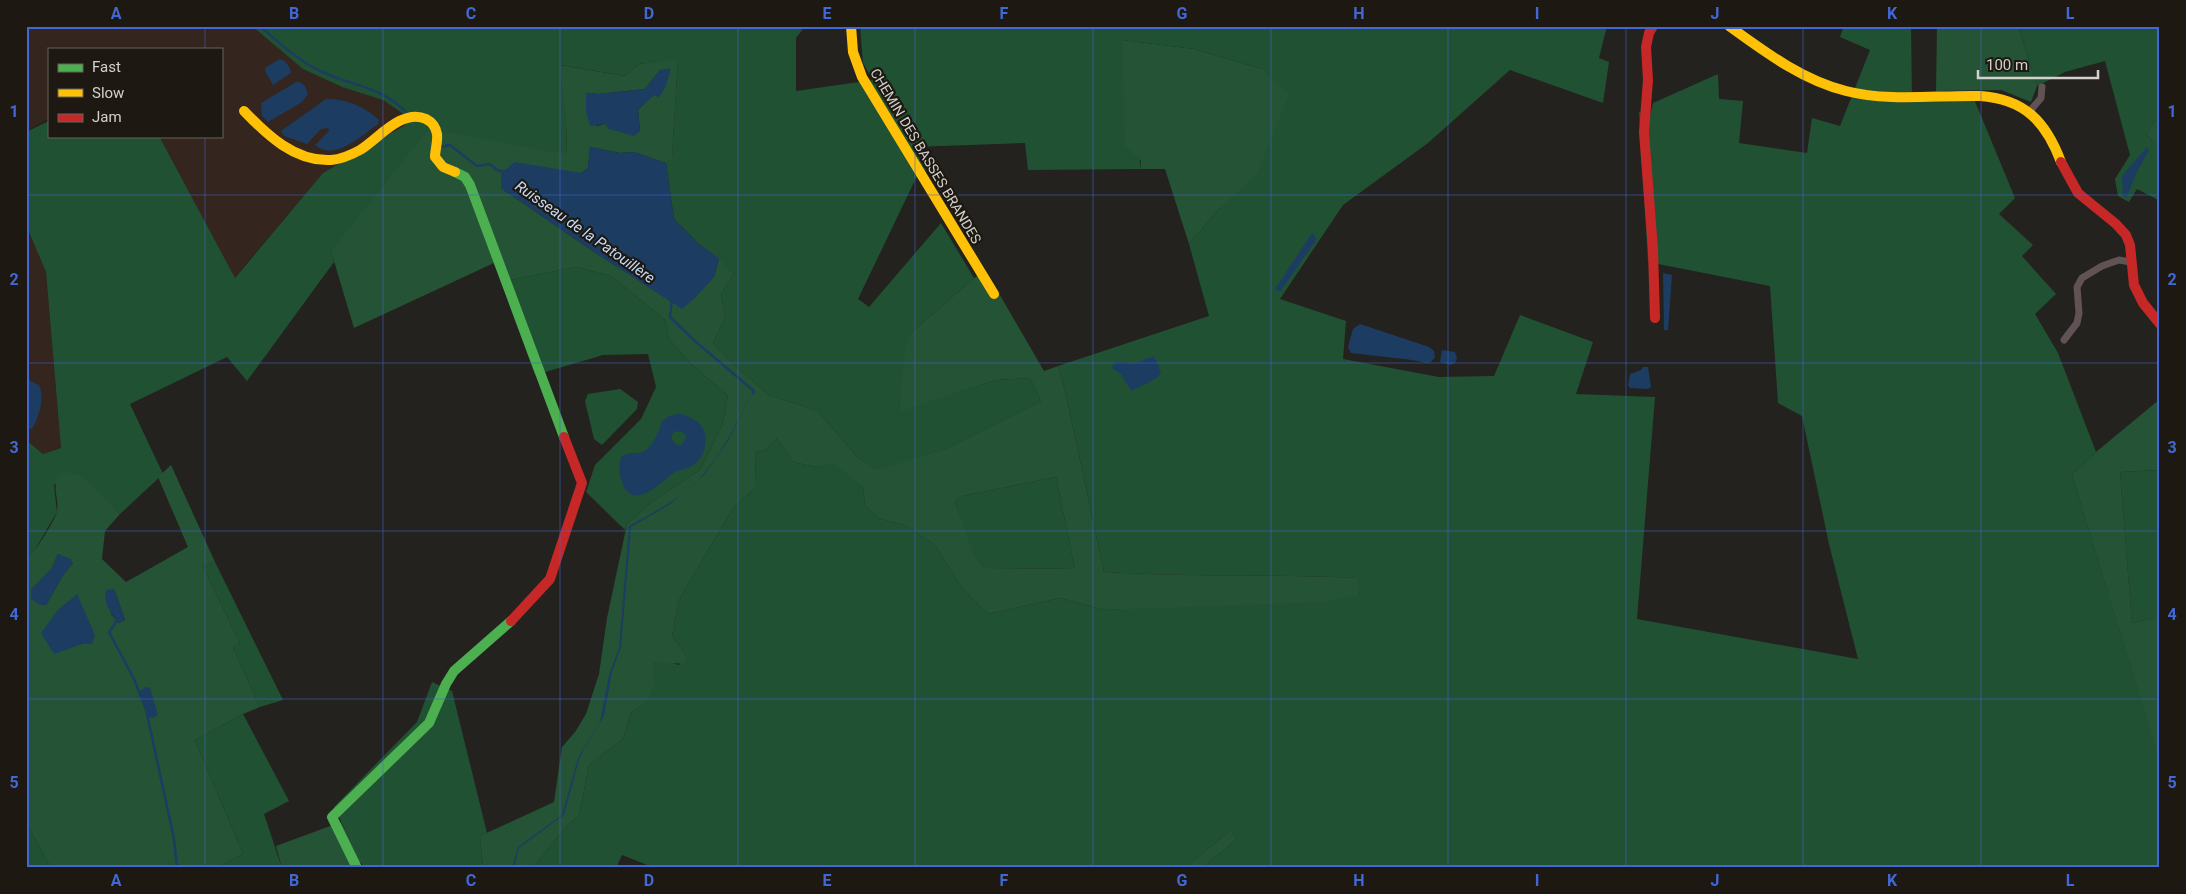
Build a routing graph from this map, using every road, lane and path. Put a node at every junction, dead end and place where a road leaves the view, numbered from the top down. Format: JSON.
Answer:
{"nodes":[{"id":1,"x":851,"y":26,"type":"edge"},
{"id":2,"x":1653,"y":26,"type":"edge"},
{"id":3,"x":1730,"y":26,"type":"edge"},
{"id":4,"x":2042,"y":87,"type":"dead end"},
{"id":5,"x":2030,"y":111,"type":"junction"},
{"id":6,"x":244,"y":112,"type":"dead end"},
{"id":7,"x":2131,"y":262,"type":"junction"},
{"id":8,"x":994,"y":294,"type":"dead end"},
{"id":9,"x":1655,"y":318,"type":"dead end"},
{"id":10,"x":2160,"y":324,"type":"edge"},
{"id":11,"x":2064,"y":340,"type":"dead end"},
{"id":12,"x":357,"y":868,"type":"edge"}],
"edges":[{"from":1,"to":8,"type":"street","name":"CHEMIN DES BASSES BRANDES"},
{"from":2,"to":9,"type":"street"},
{"from":3,"to":5,"type":"street"},
{"from":4,"to":5,"type":"street"},
{"from":5,"to":7,"type":"street"},
{"from":6,"to":12,"type":"street"},
{"from":7,"to":10,"type":"street"},
{"from":7,"to":11,"type":"street"}]}
